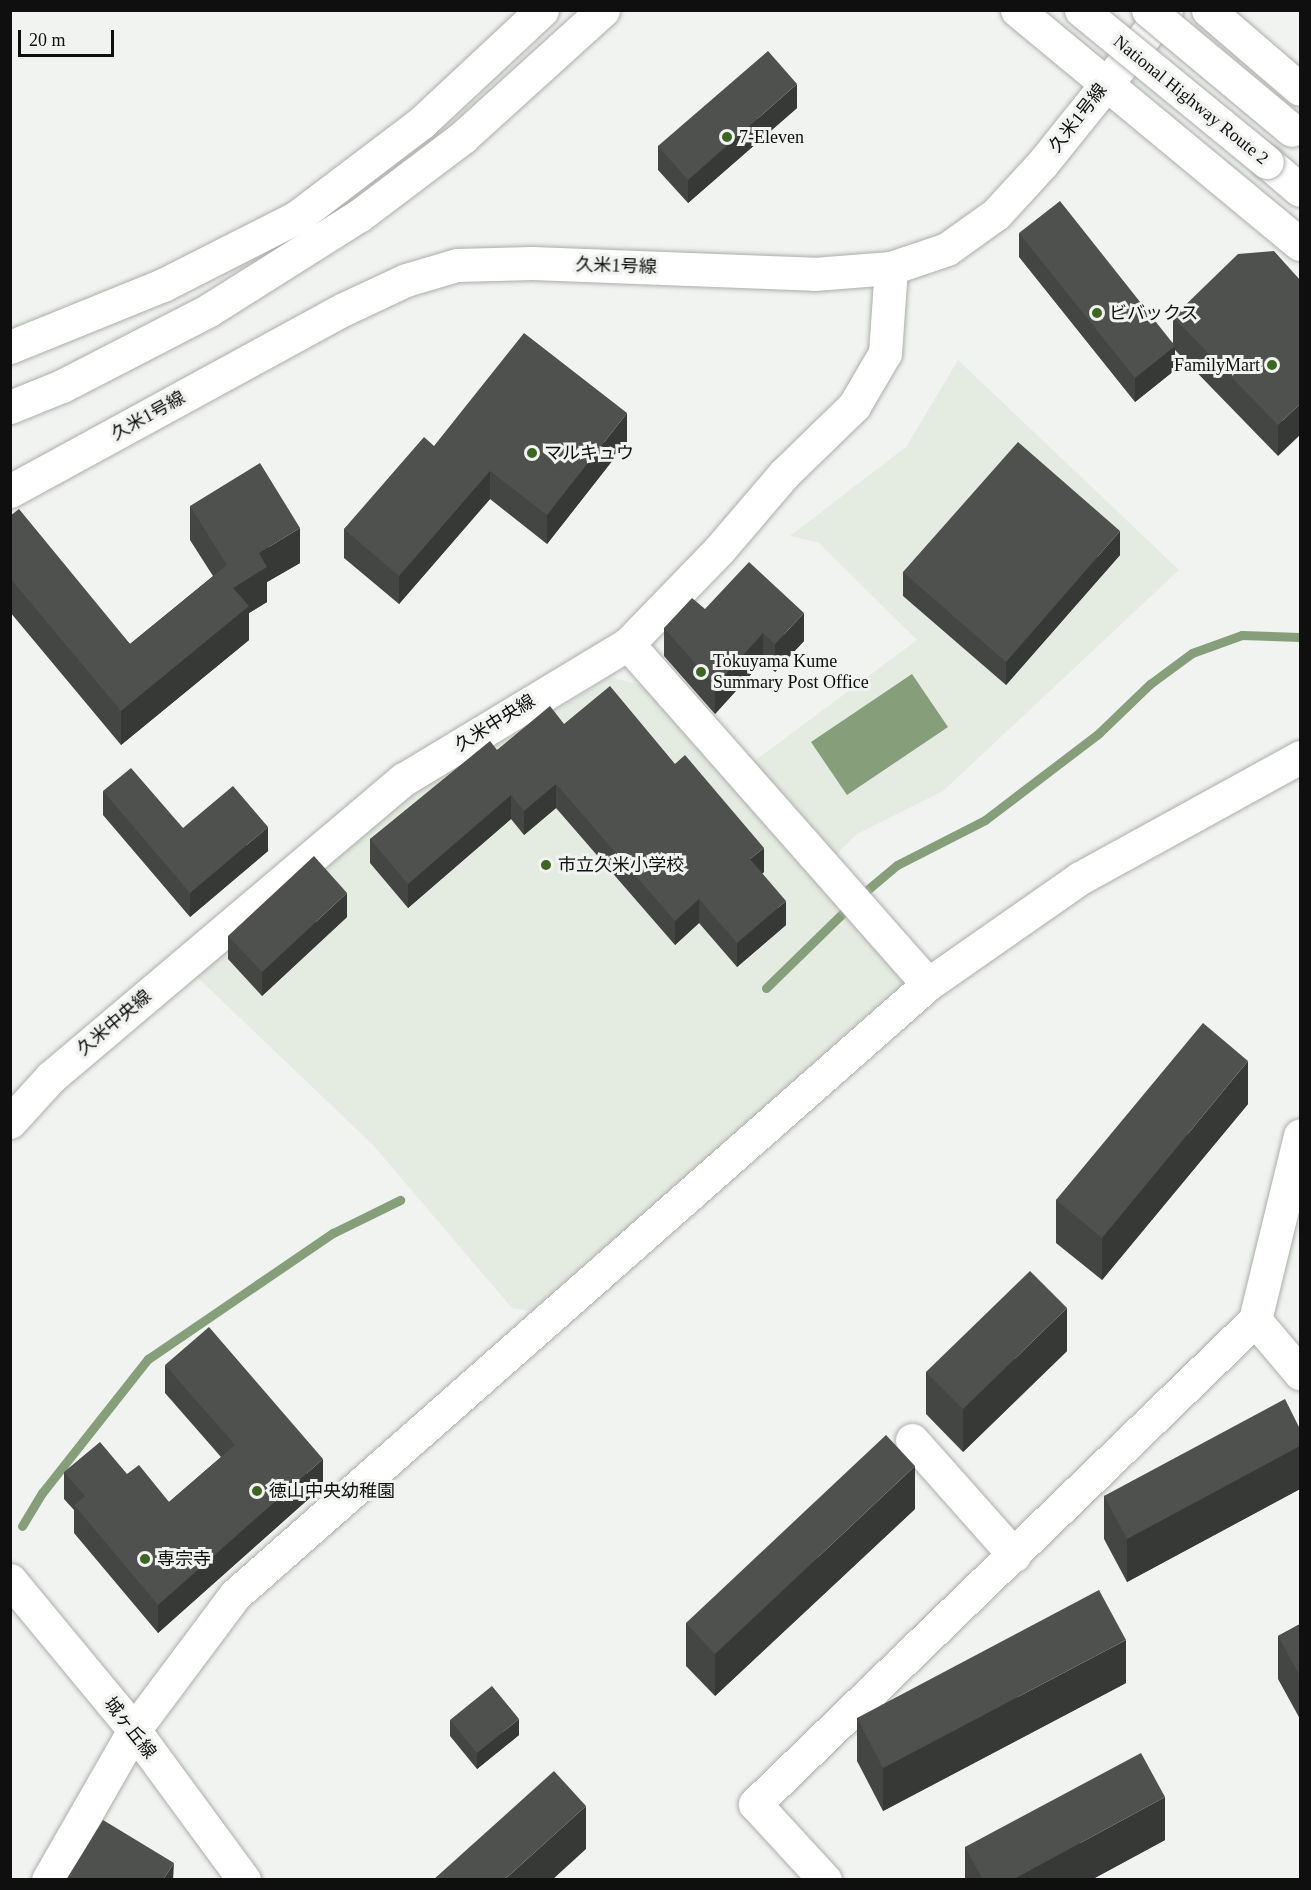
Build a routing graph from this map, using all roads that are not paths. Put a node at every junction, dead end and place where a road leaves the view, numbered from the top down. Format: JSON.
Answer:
{"nodes":[{"id":1,"x":542,"y":10,"type":"edge"},
{"id":2,"x":603,"y":10,"type":"edge"},
{"id":3,"x":1017,"y":10,"type":"edge"},
{"id":4,"x":1081,"y":10,"type":"edge"},
{"id":5,"x":1148,"y":10,"type":"edge"},
{"id":6,"x":1166,"y":10,"type":"edge"},
{"id":7,"x":1208,"y":10,"type":"edge"},
{"id":8,"x":1106,"y":81,"type":"junction"},
{"id":9,"x":1300,"y":89,"type":"edge"},
{"id":10,"x":1296,"y":133,"type":"edge"},
{"id":11,"x":1300,"y":190,"type":"edge"},
{"id":12,"x":1300,"y":244,"type":"edge"},
{"id":13,"x":891,"y":268,"type":"junction"},
{"id":14,"x":10,"y":347,"type":"edge"},
{"id":15,"x":10,"y":407,"type":"edge"},
{"id":16,"x":10,"y":491,"type":"edge"},
{"id":17,"x":628,"y":644,"type":"junction"},
{"id":18,"x":1300,"y":757,"type":"edge"},
{"id":19,"x":928,"y":984,"type":"junction"},
{"id":20,"x":10,"y":1122,"type":"edge"},
{"id":21,"x":1300,"y":1135,"type":"edge"},
{"id":22,"x":1255,"y":1320,"type":"junction"},
{"id":23,"x":1300,"y":1373,"type":"edge"},
{"id":24,"x":912,"y":1440,"type":"dead end"},
{"id":25,"x":1014,"y":1554,"type":"junction"},
{"id":26,"x":10,"y":1580,"type":"edge"},
{"id":27,"x":134,"y":1730,"type":"junction"},
{"id":28,"x":48,"y":1880,"type":"edge"},
{"id":29,"x":244,"y":1880,"type":"edge"},
{"id":30,"x":825,"y":1880,"type":"edge"}],
"edges":[{"from":1,"to":14,"type":"main road"},
{"from":2,"to":15,"type":"main road"},
{"from":3,"to":8,"type":"main road"},
{"from":4,"to":11,"type":"main road","name":"National Highway Route 2","bridge":true},
{"from":5,"to":10,"type":"main road","bridge":true},
{"from":6,"to":8,"type":"main road","name":"久米1号線"},
{"from":7,"to":9,"type":"main road"},
{"from":8,"to":12,"type":"main road"},
{"from":8,"to":13,"type":"main road","name":"久米1号線"},
{"from":13,"to":16,"type":"main road","name":"久米1号線"},
{"from":13,"to":17,"type":"main road","name":"久米中央線"},
{"from":17,"to":19,"type":"main road"},
{"from":17,"to":20,"type":"main road","name":"久米中央線"},
{"from":18,"to":19,"type":"main road"},
{"from":19,"to":27,"type":"main road"},
{"from":21,"to":22,"type":"main road"},
{"from":22,"to":23,"type":"main road"},
{"from":22,"to":25,"type":"main road"},
{"from":24,"to":25,"type":"main road"},
{"from":25,"to":30,"type":"main road"},
{"from":26,"to":27,"type":"main road","name":"城ヶ丘線"},
{"from":27,"to":28,"type":"main road"},
{"from":27,"to":29,"type":"main road","name":"城ヶ丘線"}]}
